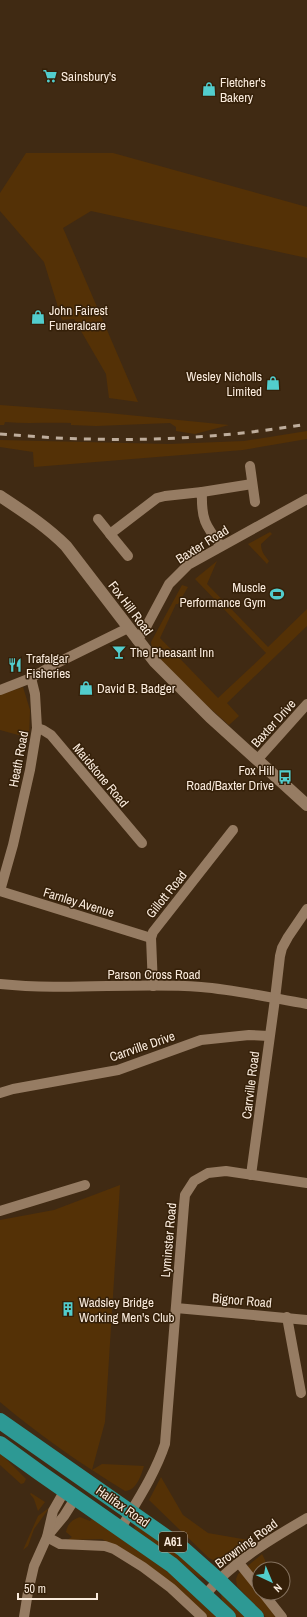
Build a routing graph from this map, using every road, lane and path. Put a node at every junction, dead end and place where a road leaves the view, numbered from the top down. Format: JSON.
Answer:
{"nodes":[{"id":1,"x":250,"y":466,"type":"dead end"},
{"id":2,"x":252,"y":484,"type":"junction"},
{"id":3,"x":202,"y":492,"type":"junction"},
{"id":4,"x":0,"y":496,"type":"edge"},
{"id":5,"x":307,"y":499,"type":"edge"},
{"id":6,"x":255,"y":502,"type":"dead end"},
{"id":7,"x":98,"y":519,"type":"dead end"},
{"id":8,"x":110,"y":534,"type":"junction"},
{"id":9,"x":221,"y":546,"type":"junction"},
{"id":10,"x":128,"y":556,"type":"dead end"},
{"id":11,"x":128,"y":628,"type":"junction"},
{"id":12,"x":137,"y":640,"type":"junction"},
{"id":13,"x":32,"y":678,"type":"junction"},
{"id":14,"x":0,"y":690,"type":"edge"},
{"id":15,"x":307,"y":704,"type":"edge"},
{"id":16,"x":37,"y":728,"type":"junction"},
{"id":17,"x":257,"y":760,"type":"junction"},
{"id":18,"x":307,"y":805,"type":"edge"},
{"id":19,"x":233,"y":830,"type":"dead end"},
{"id":20,"x":142,"y":843,"type":"dead end"},
{"id":21,"x":0,"y":891,"type":"edge"},
{"id":22,"x":307,"y":909,"type":"edge"},
{"id":23,"x":151,"y":938,"type":"junction"},
{"id":24,"x":0,"y":984,"type":"edge"},
{"id":25,"x":153,"y":986,"type":"junction"},
{"id":26,"x":275,"y":999,"type":"junction"},
{"id":27,"x":307,"y":1004,"type":"edge"},
{"id":28,"x":269,"y":1036,"type":"junction"},
{"id":29,"x":0,"y":1092,"type":"edge"},
{"id":30,"x":251,"y":1175,"type":"junction"},
{"id":31,"x":307,"y":1183,"type":"edge"},
{"id":32,"x":84,"y":1185,"type":"dead end"},
{"id":33,"x":0,"y":1211,"type":"edge"},
{"id":34,"x":176,"y":1308,"type":"junction"},
{"id":35,"x":287,"y":1317,"type":"junction"},
{"id":36,"x":307,"y":1320,"type":"edge"},
{"id":37,"x":301,"y":1393,"type":"dead end"},
{"id":38,"x":0,"y":1421,"type":"edge"},
{"id":39,"x":0,"y":1444,"type":"edge"},
{"id":40,"x":81,"y":1478,"type":"junction"},
{"id":41,"x":70,"y":1494,"type":"junction"},
{"id":42,"x":131,"y":1512,"type":"junction"},
{"id":43,"x":307,"y":1518,"type":"edge"},
{"id":44,"x":120,"y":1528,"type":"junction"},
{"id":45,"x":47,"y":1537,"type":"junction"},
{"id":46,"x":239,"y":1563,"type":"junction"},
{"id":47,"x":251,"y":1578,"type":"edge"},
{"id":48,"x":218,"y":1580,"type":"junction"},
{"id":49,"x":205,"y":1595,"type":"junction"},
{"id":50,"x":269,"y":1601,"type":"edge"},
{"id":51,"x":24,"y":1617,"type":"edge"},
{"id":52,"x":202,"y":1617,"type":"edge"},
{"id":53,"x":228,"y":1617,"type":"edge"},
{"id":54,"x":256,"y":1617,"type":"edge"},
{"id":55,"x":282,"y":1617,"type":"edge"}],
"edges":[{"from":1,"to":2,"type":"street"},
{"from":2,"to":3,"type":"street"},
{"from":2,"to":6,"type":"street"},
{"from":3,"to":8,"type":"street"},
{"from":3,"to":9,"type":"street"},
{"from":4,"to":11,"type":"street","name":"Fox Hill Road"},
{"from":5,"to":9,"type":"street","name":"Baxter Road"},
{"from":7,"to":8,"type":"street"},
{"from":8,"to":10,"type":"street"},
{"from":9,"to":12,"type":"street","name":"Baxter Road"},
{"from":11,"to":12,"type":"street","name":"Fox Hill Road"},
{"from":11,"to":13,"type":"street"},
{"from":12,"to":17,"type":"street","name":"Fox Hill Road"},
{"from":13,"to":14,"type":"street"},
{"from":13,"to":16,"type":"street","name":"Heath Road"},
{"from":15,"to":17,"type":"street","name":"Baxter Drive"},
{"from":16,"to":20,"type":"street","name":"Maidstone Road"},
{"from":16,"to":21,"type":"street","name":"Heath Road"},
{"from":17,"to":18,"type":"street","name":"Fox Hill Road"},
{"from":19,"to":23,"type":"street","name":"Gillott Road"},
{"from":21,"to":23,"type":"street","name":"Farnley Avenue"},
{"from":22,"to":26,"type":"street","name":"Carrville Road"},
{"from":23,"to":25,"type":"street","name":"Gillott Road"},
{"from":24,"to":25,"type":"street","name":"Parson Cross Road"},
{"from":25,"to":26,"type":"street","name":"Parson Cross Road"},
{"from":26,"to":27,"type":"street","name":"Parson Cross Road"},
{"from":26,"to":28,"type":"street","name":"Carrville Road"},
{"from":28,"to":29,"type":"street","name":"Carrville Drive"},
{"from":28,"to":30,"type":"street","name":"Carrville Road"},
{"from":30,"to":31,"type":"street","name":"Lyminster Road"},
{"from":30,"to":34,"type":"street","name":"Lyminster Road"},
{"from":32,"to":33,"type":"street"},
{"from":34,"to":35,"type":"street","name":"Bignor Road"},
{"from":34,"to":42,"type":"street","name":"Lyminster Road"},
{"from":35,"to":36,"type":"street","name":"Bignor Road"},
{"from":35,"to":37,"type":"street"},
{"from":38,"to":40,"type":"highway","name":"Halifax Road","number":"A61"},
{"from":39,"to":41,"type":"highway","name":"Halifax Road","number":"A61"},
{"from":40,"to":41,"type":"highway"},
{"from":40,"to":42,"type":"highway","name":"Halifax Road","number":"A61"},
{"from":41,"to":44,"type":"highway","name":"Halifax Road","number":"A61"},
{"from":41,"to":45,"type":"street"},
{"from":42,"to":44,"type":"street","name":"Lyminster Road"},
{"from":42,"to":48,"type":"highway","name":"Halifax Road","number":"A61"},
{"from":43,"to":46,"type":"street","name":"Browning Road"},
{"from":44,"to":49,"type":"highway","name":"Halifax Road","number":"A61"},
{"from":45,"to":51,"type":"street"},
{"from":45,"to":52,"type":"street"},
{"from":46,"to":47,"type":"street"},
{"from":46,"to":48,"type":"street","name":"Browning Road"},
{"from":48,"to":49,"type":"street","name":"Browning Road"},
{"from":48,"to":54,"type":"highway","name":"Halifax Road","number":"A61"},
{"from":49,"to":53,"type":"highway","name":"Halifax Road","number":"A61"},
{"from":50,"to":55,"type":"street"}]}
